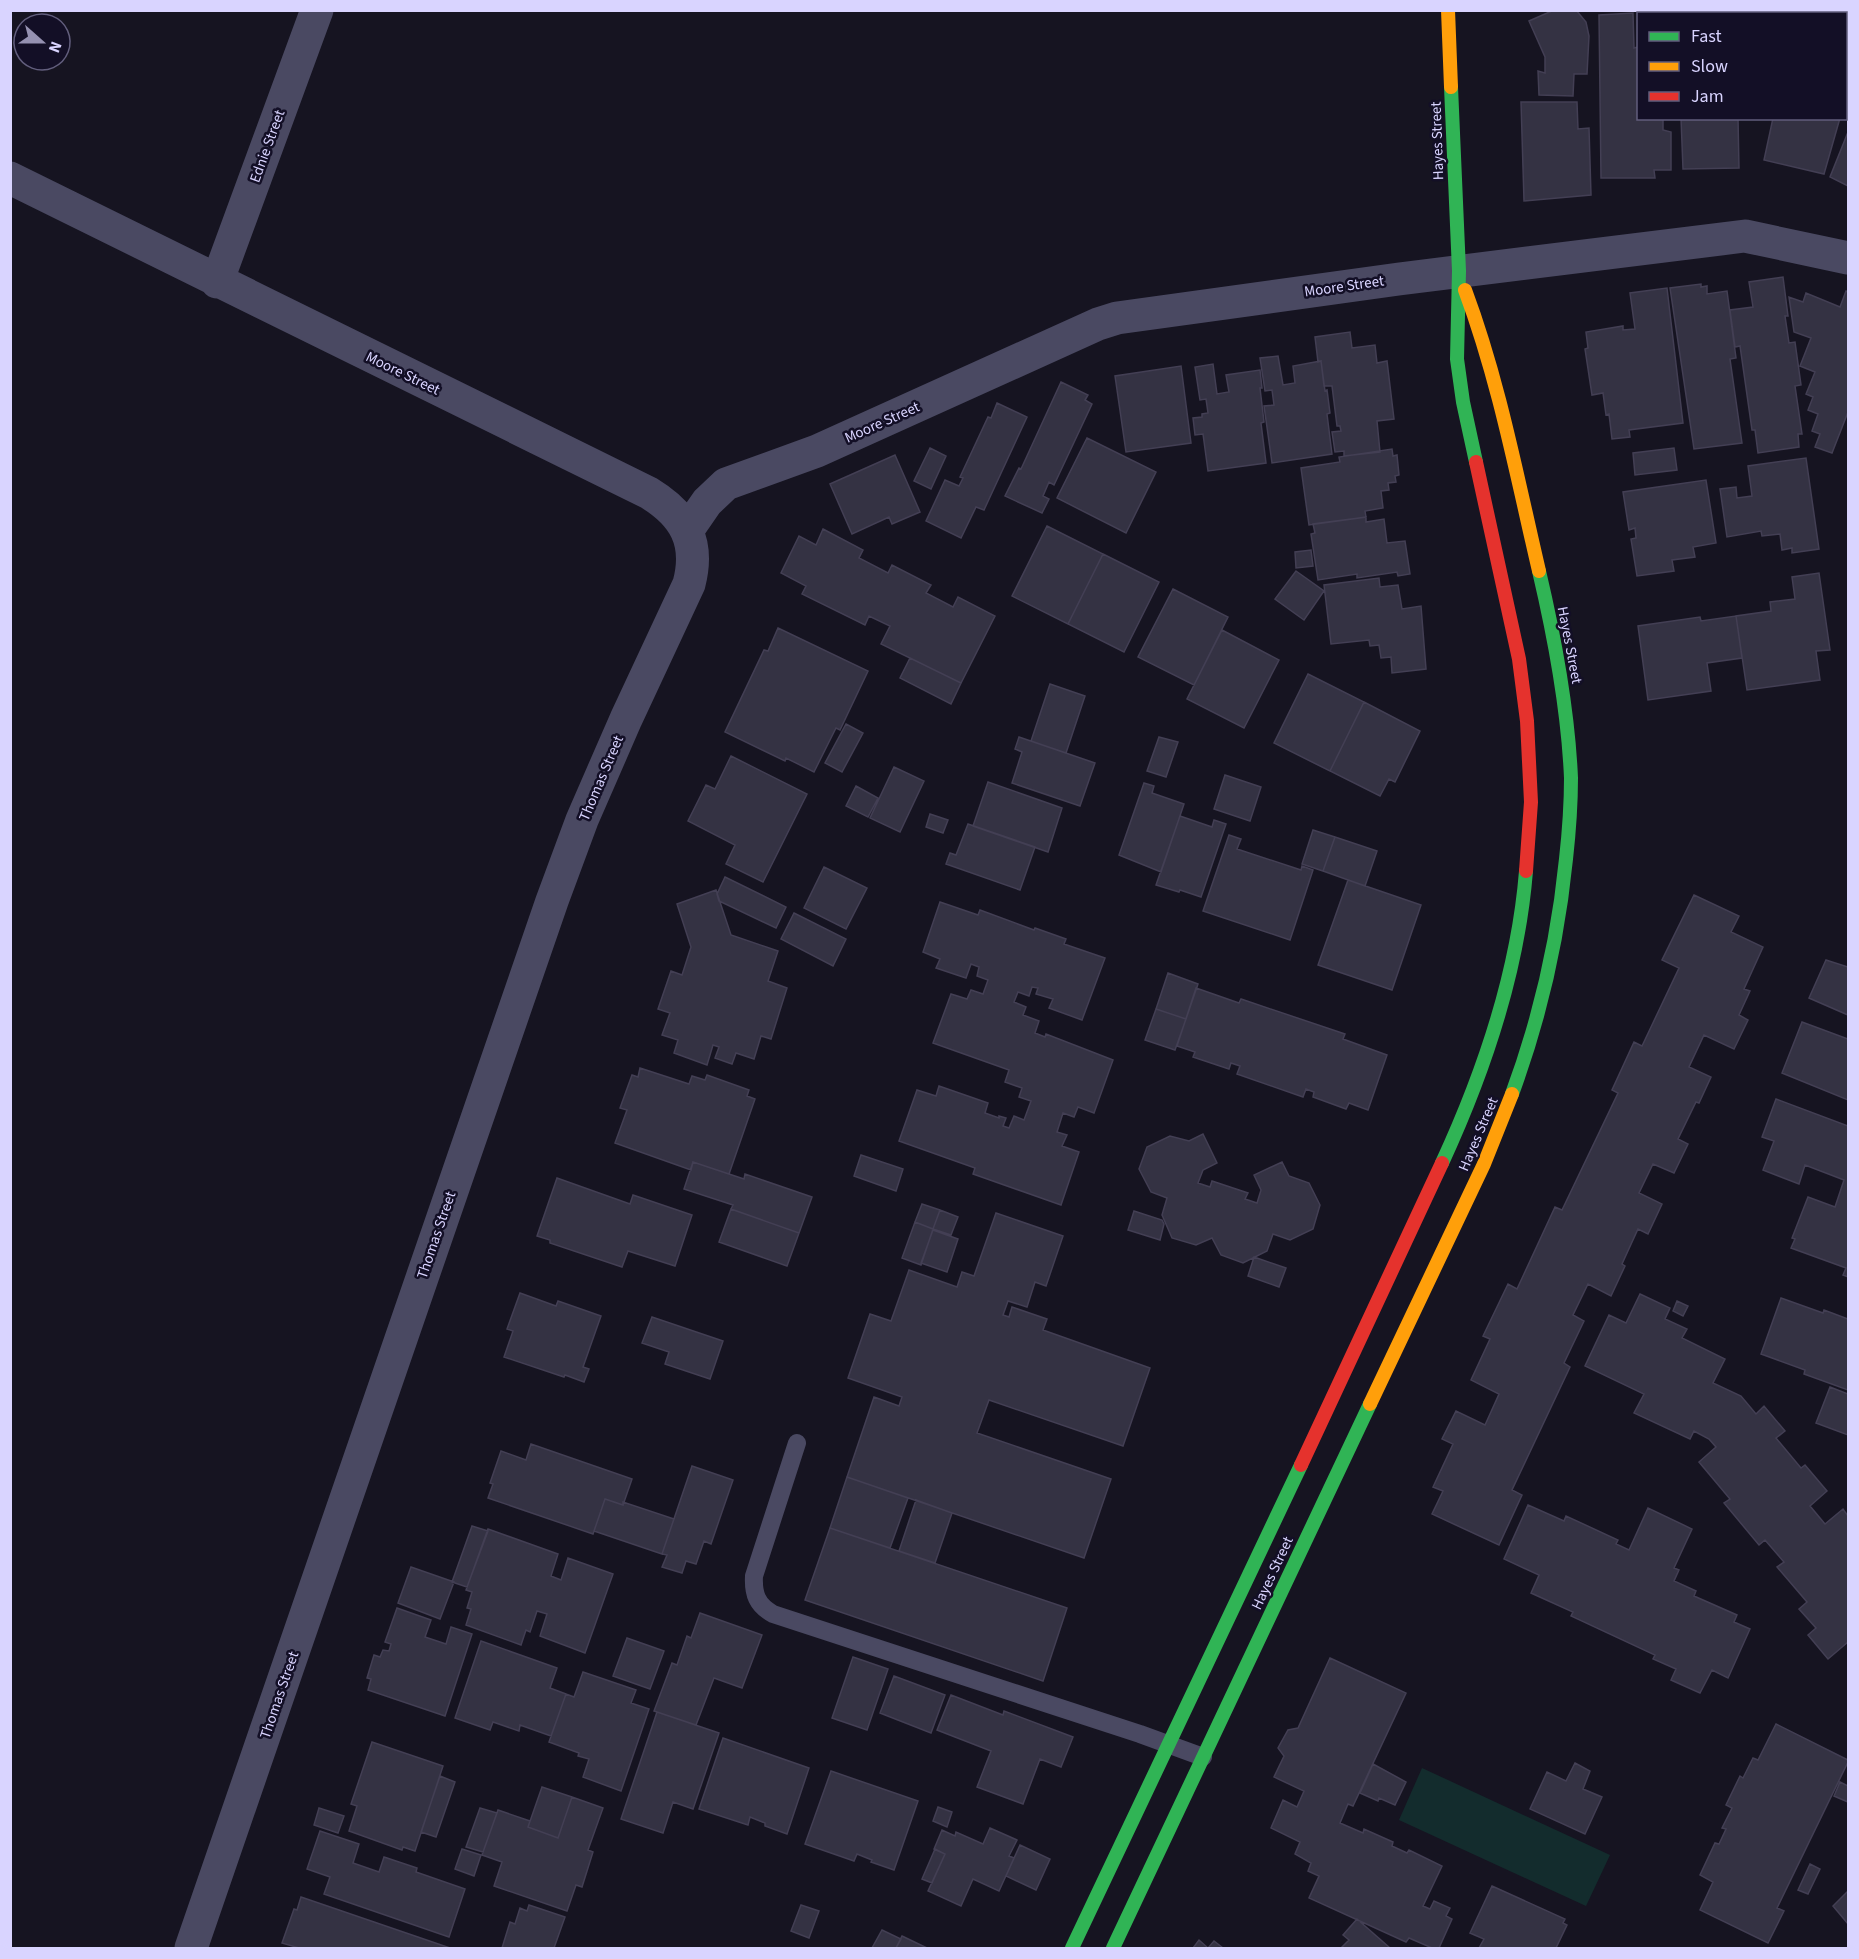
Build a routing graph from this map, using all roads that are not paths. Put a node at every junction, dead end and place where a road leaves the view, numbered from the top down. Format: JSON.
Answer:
{"nodes":[{"id":1,"x":317,"y":10,"type":"edge"},
{"id":2,"x":1449,"y":10,"type":"edge"},
{"id":3,"x":10,"y":178,"type":"edge"},
{"id":4,"x":1848,"y":258,"type":"edge"},
{"id":5,"x":1459,"y":271,"type":"junction"},
{"id":6,"x":217,"y":282,"type":"junction"},
{"id":7,"x":687,"y":531,"type":"junction"},
{"id":8,"x":797,"y":1443,"type":"dead end"},
{"id":9,"x":1168,"y":1743,"type":"junction"},
{"id":10,"x":1203,"y":1757,"type":"junction"},
{"id":11,"x":191,"y":1948,"type":"edge"},
{"id":12,"x":1072,"y":1948,"type":"edge"},
{"id":13,"x":1113,"y":1948,"type":"edge"}],
"edges":[{"from":1,"to":6,"type":"street","name":"Ednie Street"},
{"from":2,"to":5,"type":"street","name":"Hayes Street"},
{"from":3,"to":6,"type":"street","name":"Moore Street"},
{"from":4,"to":5,"type":"street","name":"Moore Street"},
{"from":5,"to":7,"type":"street","name":"Moore Street"},
{"from":5,"to":9,"type":"street","name":"Hayes Street"},
{"from":5,"to":10,"type":"street","name":"Hayes Street"},
{"from":6,"to":7,"type":"street","name":"Moore Street"},
{"from":7,"to":11,"type":"street","name":"Thomas Street"},
{"from":8,"to":9,"type":"lane"},
{"from":9,"to":10,"type":"lane"},
{"from":9,"to":12,"type":"street","name":"Hayes Street"},
{"from":10,"to":13,"type":"street","name":"Hayes Street"}]}
